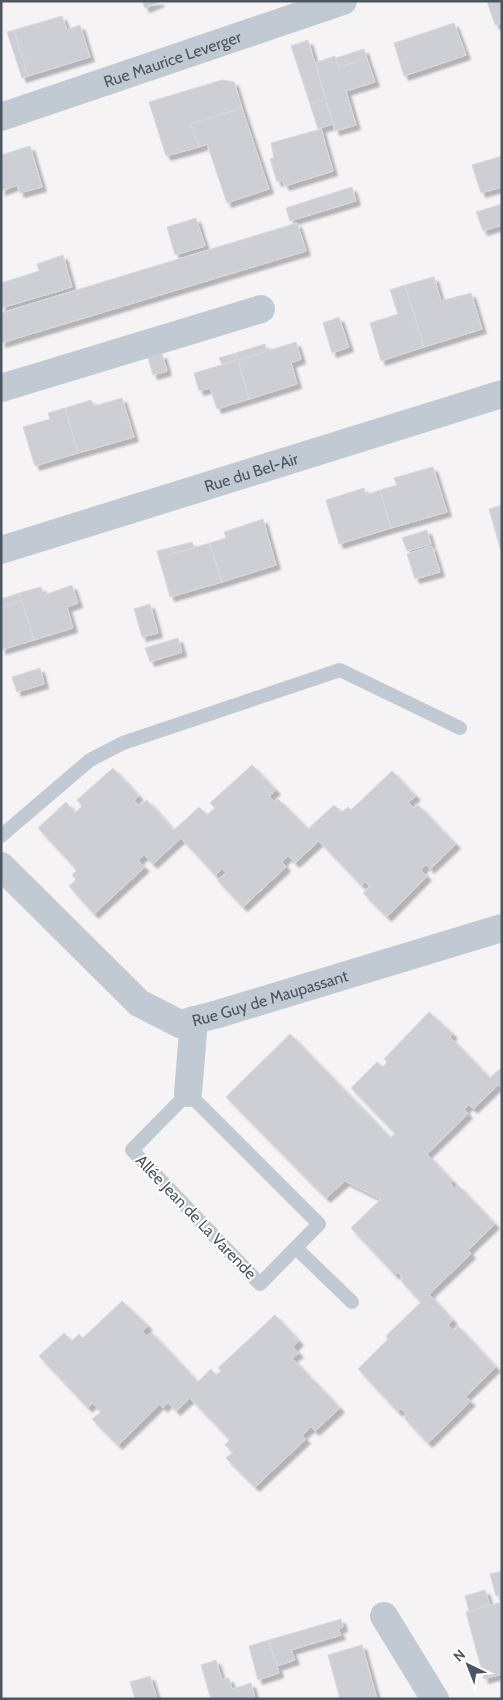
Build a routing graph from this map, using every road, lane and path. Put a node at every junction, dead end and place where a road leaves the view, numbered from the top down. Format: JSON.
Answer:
{"nodes":[{"id":1,"x":343,"y":1,"type":"edge"},
{"id":2,"x":1,"y":117,"type":"edge"},
{"id":3,"x":261,"y":309,"type":"dead end"},
{"id":4,"x":1,"y":388,"type":"edge"},
{"id":5,"x":502,"y":394,"type":"edge"},
{"id":6,"x":1,"y":550,"type":"edge"},
{"id":7,"x":460,"y":728,"type":"dead end"},
{"id":8,"x":1,"y":836,"type":"edge"},
{"id":9,"x":1,"y":866,"type":"edge"},
{"id":10,"x":502,"y":928,"type":"edge"},
{"id":11,"x":194,"y":1020,"type":"junction"},
{"id":12,"x":188,"y":1093,"type":"junction"},
{"id":13,"x":296,"y":1248,"type":"junction"},
{"id":14,"x":352,"y":1302,"type":"dead end"},
{"id":15,"x":384,"y":1616,"type":"dead end"},
{"id":16,"x":435,"y":1699,"type":"edge"}],
"edges":[{"from":1,"to":2,"type":"street","name":"Rue Maurice Leverger"},
{"from":3,"to":4,"type":"street"},
{"from":5,"to":6,"type":"street","name":"Rue du Bel-Air"},
{"from":7,"to":8,"type":"lane"},
{"from":9,"to":11,"type":"street","name":"Rue Guy de Maupassant"},
{"from":10,"to":11,"type":"street","name":"Rue Guy de Maupassant"},
{"from":11,"to":12,"type":"street"},
{"from":12,"to":13,"type":"lane","name":"Allée Jean de La Varende"},
{"from":12,"to":13,"type":"lane","name":"Allée Jean de La Varende"},
{"from":13,"to":14,"type":"lane"},
{"from":15,"to":16,"type":"street"}]}
